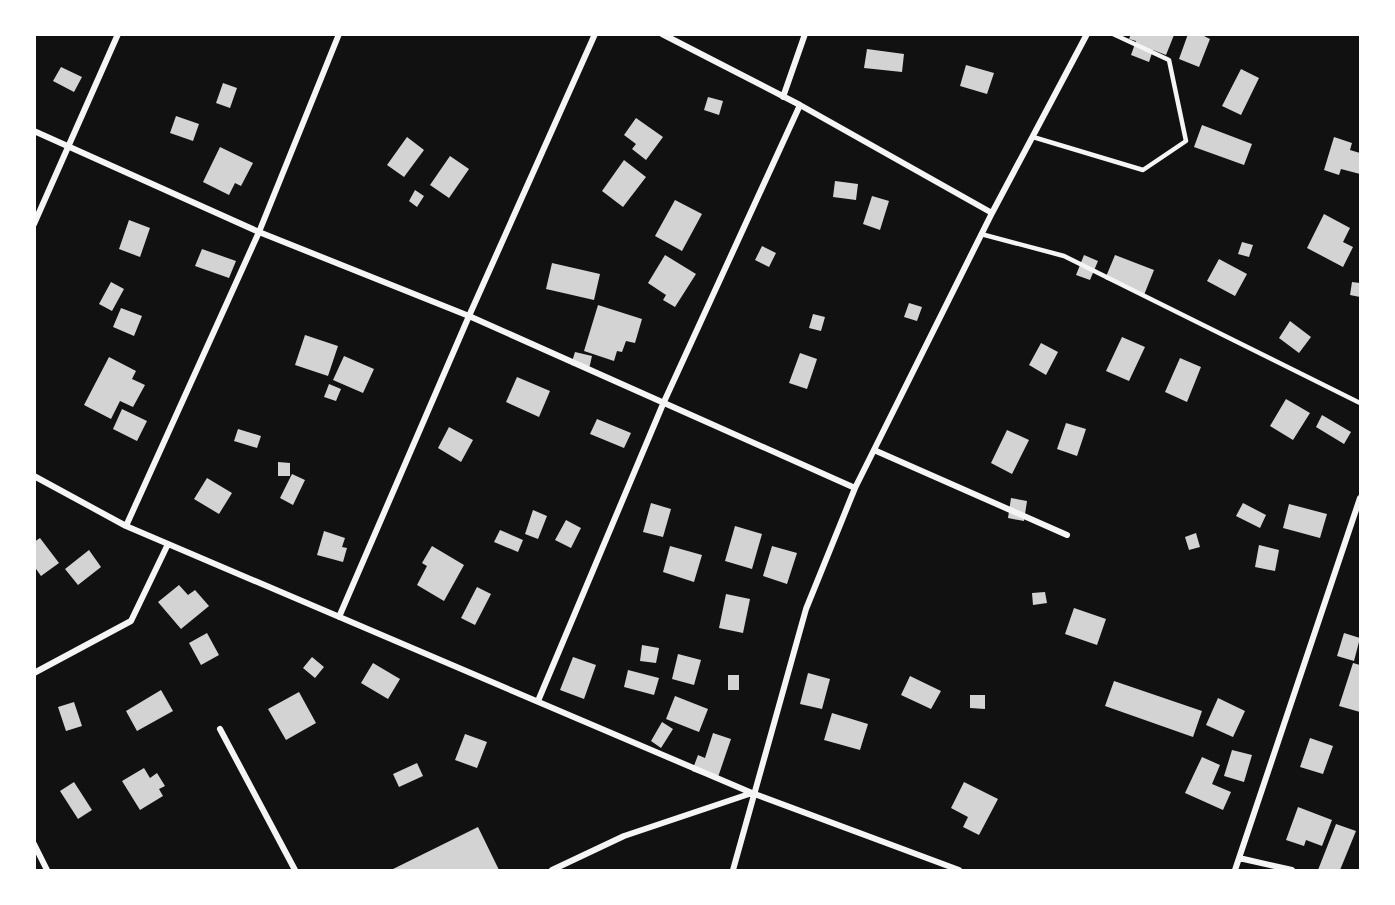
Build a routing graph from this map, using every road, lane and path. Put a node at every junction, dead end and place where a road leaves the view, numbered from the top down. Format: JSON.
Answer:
{"nodes":[{"id":1,"x":118,"y":34,"type":"edge"},
{"id":2,"x":339,"y":34,"type":"edge"},
{"id":3,"x":595,"y":34,"type":"edge"},
{"id":4,"x":662,"y":34,"type":"edge"},
{"id":5,"x":805,"y":34,"type":"edge"},
{"id":6,"x":1087,"y":34,"type":"edge"},
{"id":7,"x":1113,"y":34,"type":"edge"},
{"id":8,"x":783,"y":97,"type":"junction"},
{"id":9,"x":800,"y":105,"type":"junction"},
{"id":10,"x":34,"y":131,"type":"edge"},
{"id":11,"x":1033,"y":136,"type":"junction"},
{"id":12,"x":69,"y":146,"type":"junction"},
{"id":13,"x":992,"y":213,"type":"junction"},
{"id":14,"x":34,"y":224,"type":"edge"},
{"id":15,"x":259,"y":232,"type":"junction"},
{"id":16,"x":981,"y":234,"type":"junction"},
{"id":17,"x":469,"y":316,"type":"junction"},
{"id":18,"x":1360,"y":403,"type":"edge"},
{"id":19,"x":663,"y":404,"type":"junction"},
{"id":20,"x":874,"y":450,"type":"junction"},
{"id":21,"x":34,"y":476,"type":"edge"},
{"id":22,"x":855,"y":488,"type":"junction"},
{"id":23,"x":1360,"y":498,"type":"edge"},
{"id":24,"x":126,"y":526,"type":"junction"},
{"id":25,"x":1067,"y":535,"type":"dead end"},
{"id":26,"x":168,"y":544,"type":"junction"},
{"id":27,"x":339,"y":617,"type":"junction"},
{"id":28,"x":34,"y":673,"type":"edge"},
{"id":29,"x":538,"y":701,"type":"junction"},
{"id":30,"x":220,"y":729,"type":"dead end"},
{"id":31,"x":752,"y":793,"type":"junction"},
{"id":32,"x":34,"y":844,"type":"edge"},
{"id":33,"x":1239,"y":858,"type":"junction"},
{"id":34,"x":47,"y":870,"type":"edge"},
{"id":35,"x":295,"y":870,"type":"edge"},
{"id":36,"x":552,"y":870,"type":"edge"},
{"id":37,"x":733,"y":870,"type":"edge"},
{"id":38,"x":958,"y":870,"type":"edge"},
{"id":39,"x":1235,"y":870,"type":"edge"},
{"id":40,"x":1292,"y":870,"type":"edge"}],
"edges":[{"from":1,"to":12,"type":"street"},
{"from":2,"to":15,"type":"street"},
{"from":3,"to":17,"type":"street"},
{"from":4,"to":8,"type":"street"},
{"from":5,"to":8,"type":"street"},
{"from":6,"to":11,"type":"street"},
{"from":7,"to":11,"type":"lane"},
{"from":8,"to":9,"type":"street"},
{"from":9,"to":13,"type":"street"},
{"from":9,"to":19,"type":"street"},
{"from":10,"to":12,"type":"street"},
{"from":11,"to":13,"type":"street"},
{"from":12,"to":14,"type":"street"},
{"from":12,"to":15,"type":"street"},
{"from":13,"to":16,"type":"street"},
{"from":15,"to":17,"type":"street"},
{"from":15,"to":24,"type":"street"},
{"from":16,"to":18,"type":"lane"},
{"from":16,"to":20,"type":"street"},
{"from":17,"to":19,"type":"street"},
{"from":17,"to":27,"type":"street"},
{"from":19,"to":22,"type":"street"},
{"from":19,"to":29,"type":"street"},
{"from":20,"to":22,"type":"street"},
{"from":20,"to":25,"type":"street"},
{"from":21,"to":24,"type":"street"},
{"from":22,"to":31,"type":"street"},
{"from":23,"to":33,"type":"street"},
{"from":24,"to":26,"type":"street"},
{"from":26,"to":27,"type":"street"},
{"from":26,"to":28,"type":"street"},
{"from":27,"to":29,"type":"street"},
{"from":29,"to":31,"type":"street"},
{"from":30,"to":35,"type":"street"},
{"from":31,"to":36,"type":"street"},
{"from":31,"to":37,"type":"street"},
{"from":31,"to":38,"type":"street"},
{"from":32,"to":34,"type":"street"},
{"from":33,"to":39,"type":"street"},
{"from":33,"to":40,"type":"street"}]}
